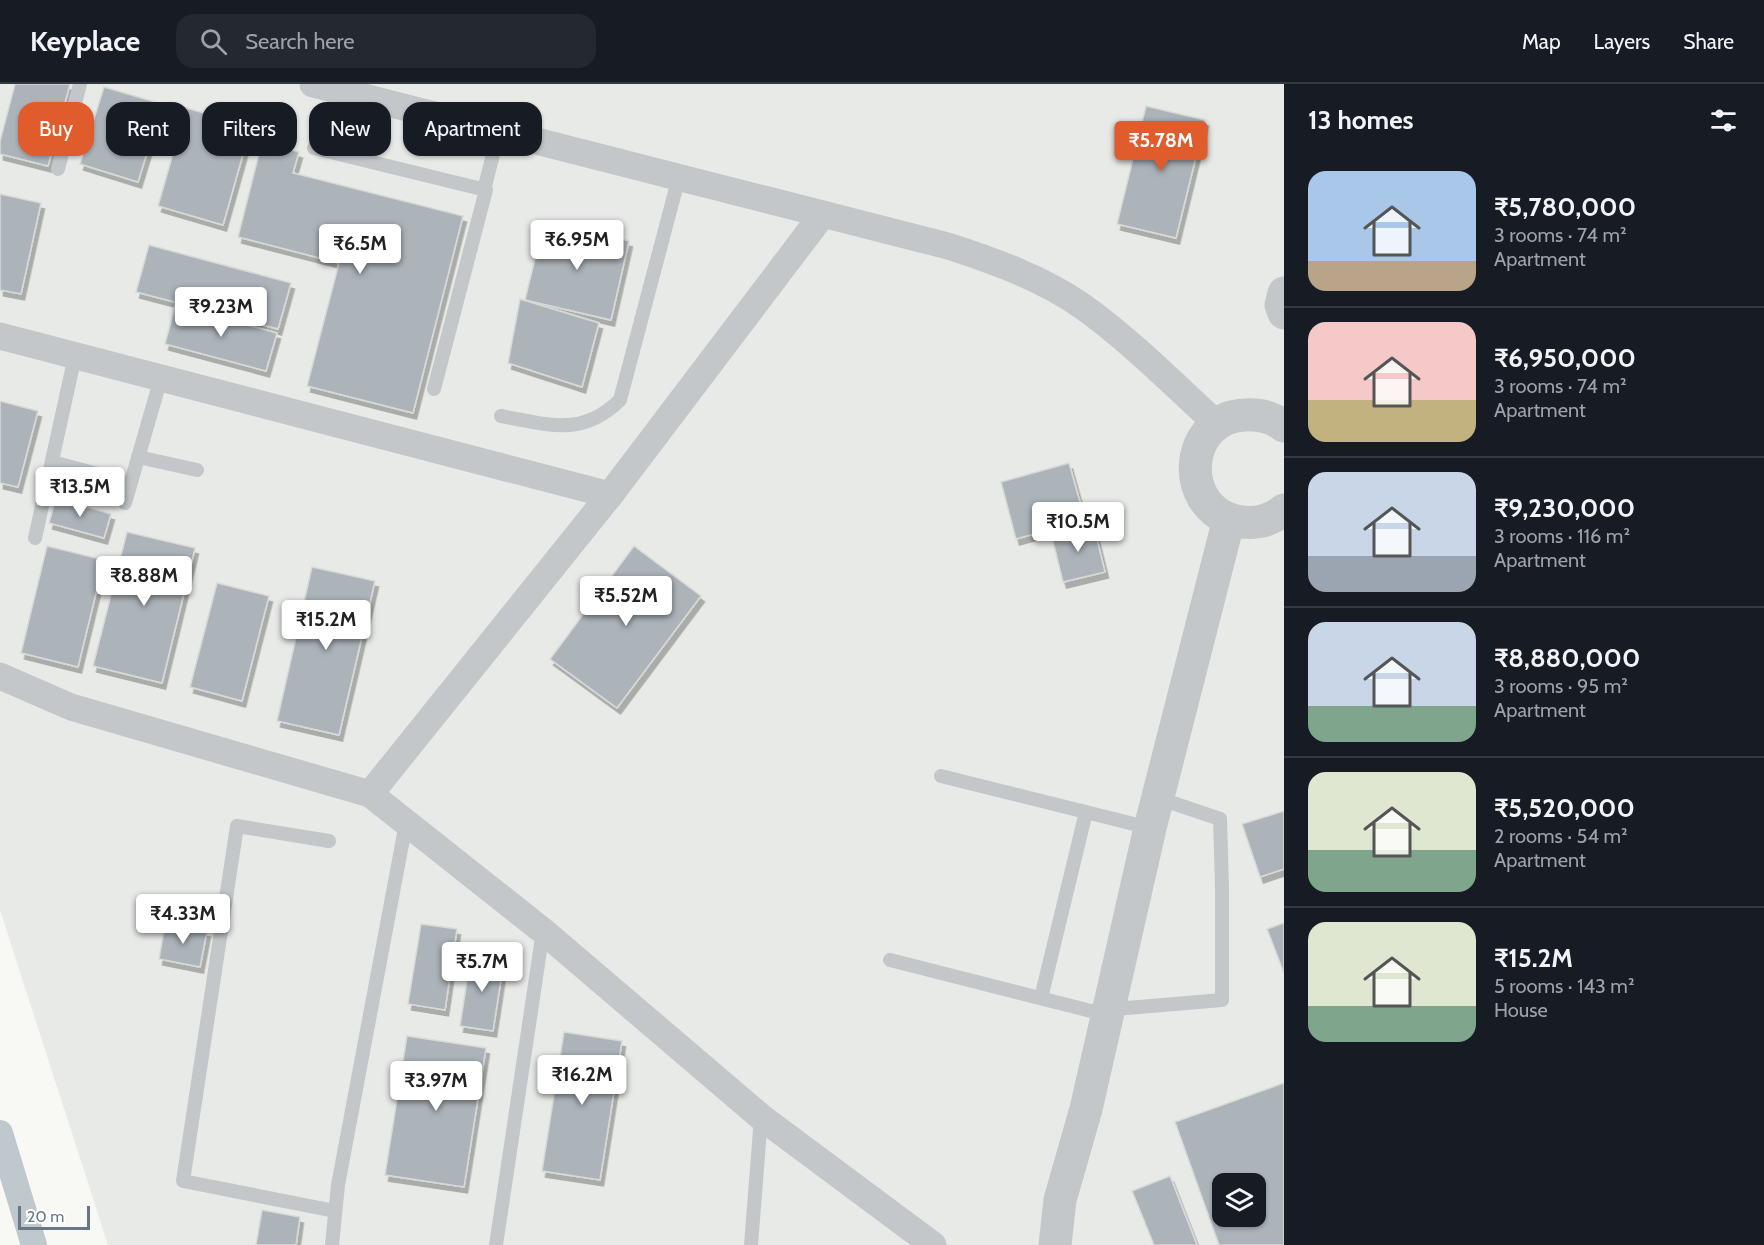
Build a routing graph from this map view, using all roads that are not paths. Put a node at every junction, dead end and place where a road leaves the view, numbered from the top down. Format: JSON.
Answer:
{"nodes":[{"id":1,"x":80,"y":84,"type":"edge"},
{"id":2,"x":313,"y":84,"type":"edge"},
{"id":3,"x":403,"y":107,"type":"edge"},
{"id":4,"x":542,"y":142,"type":"edge"},
{"id":5,"x":346,"y":156,"type":"edge"},
{"id":6,"x":493,"y":156,"type":"edge"},
{"id":7,"x":58,"y":169,"type":"dead end"},
{"id":8,"x":679,"y":177,"type":"junction"},
{"id":9,"x":484,"y":190,"type":"junction"},
{"id":10,"x":823,"y":214,"type":"junction"},
{"id":11,"x":1284,"y":293,"type":"edge"},
{"id":12,"x":1284,"y":313,"type":"edge"},
{"id":13,"x":0,"y":336,"type":"edge"},
{"id":14,"x":75,"y":356,"type":"junction"},
{"id":15,"x":161,"y":378,"type":"junction"},
{"id":16,"x":434,"y":389,"type":"dead end"},
{"id":17,"x":501,"y":416,"type":"dead end"},
{"id":18,"x":1284,"y":423,"type":"edge"},
{"id":19,"x":1217,"y":424,"type":"junction"},
{"id":20,"x":138,"y":457,"type":"junction"},
{"id":21,"x":52,"y":462,"type":"junction"},
{"id":22,"x":197,"y":470,"type":"dead end"},
{"id":23,"x":113,"y":478,"type":"dead end"},
{"id":24,"x":610,"y":495,"type":"junction"},
{"id":25,"x":125,"y":503,"type":"dead end"},
{"id":26,"x":1284,"y":510,"type":"edge"},
{"id":27,"x":1229,"y":519,"type":"junction"},
{"id":28,"x":35,"y":538,"type":"dead end"},
{"id":29,"x":0,"y":676,"type":"edge"},
{"id":30,"x":941,"y":776,"type":"dead end"},
{"id":31,"x":370,"y":794,"type":"junction"},
{"id":32,"x":1086,"y":812,"type":"junction"},
{"id":33,"x":1154,"y":813,"type":"junction"},
{"id":34,"x":406,"y":822,"type":"junction"},
{"id":35,"x":329,"y":841,"type":"dead end"},
{"id":36,"x":543,"y":931,"type":"junction"},
{"id":37,"x":890,"y":960,"type":"dead end"},
{"id":38,"x":1041,"y":998,"type":"junction"},
{"id":39,"x":1108,"y":1011,"type":"junction"},
{"id":40,"x":761,"y":1117,"type":"junction"},
{"id":41,"x":335,"y":1210,"type":"junction"},
{"id":42,"x":332,"y":1245,"type":"edge"},
{"id":43,"x":496,"y":1245,"type":"edge"},
{"id":44,"x":751,"y":1245,"type":"edge"},
{"id":45,"x":933,"y":1245,"type":"edge"},
{"id":46,"x":1055,"y":1245,"type":"edge"}],
"edges":[{"from":1,"to":7,"type":"lane"},
{"from":2,"to":3,"type":"street"},
{"from":4,"to":8,"type":"street"},
{"from":5,"to":9,"type":"lane"},
{"from":6,"to":9,"type":"lane"},
{"from":8,"to":10,"type":"street"},
{"from":8,"to":17,"type":"lane"},
{"from":9,"to":16,"type":"lane"},
{"from":10,"to":19,"type":"street"},
{"from":10,"to":24,"type":"street"},
{"from":11,"to":12,"type":"street"},
{"from":13,"to":14,"type":"street"},
{"from":14,"to":15,"type":"street"},
{"from":14,"to":21,"type":"lane"},
{"from":15,"to":20,"type":"lane"},
{"from":15,"to":24,"type":"street"},
{"from":18,"to":19,"type":"street"},
{"from":19,"to":27,"type":"street"},
{"from":20,"to":22,"type":"lane"},
{"from":20,"to":25,"type":"lane"},
{"from":21,"to":23,"type":"lane"},
{"from":21,"to":28,"type":"lane"},
{"from":24,"to":31,"type":"street"},
{"from":26,"to":27,"type":"street"},
{"from":27,"to":33,"type":"street"},
{"from":29,"to":31,"type":"street"},
{"from":30,"to":32,"type":"lane"},
{"from":31,"to":34,"type":"street"},
{"from":32,"to":33,"type":"lane"},
{"from":32,"to":38,"type":"lane"},
{"from":33,"to":39,"type":"street"},
{"from":33,"to":39,"type":"lane"},
{"from":34,"to":36,"type":"street"},
{"from":34,"to":41,"type":"lane"},
{"from":35,"to":41,"type":"lane"},
{"from":36,"to":40,"type":"street"},
{"from":36,"to":43,"type":"lane"},
{"from":37,"to":38,"type":"lane"},
{"from":38,"to":39,"type":"lane"},
{"from":39,"to":46,"type":"street"},
{"from":40,"to":44,"type":"lane"},
{"from":40,"to":45,"type":"street"},
{"from":41,"to":42,"type":"lane"}]}
